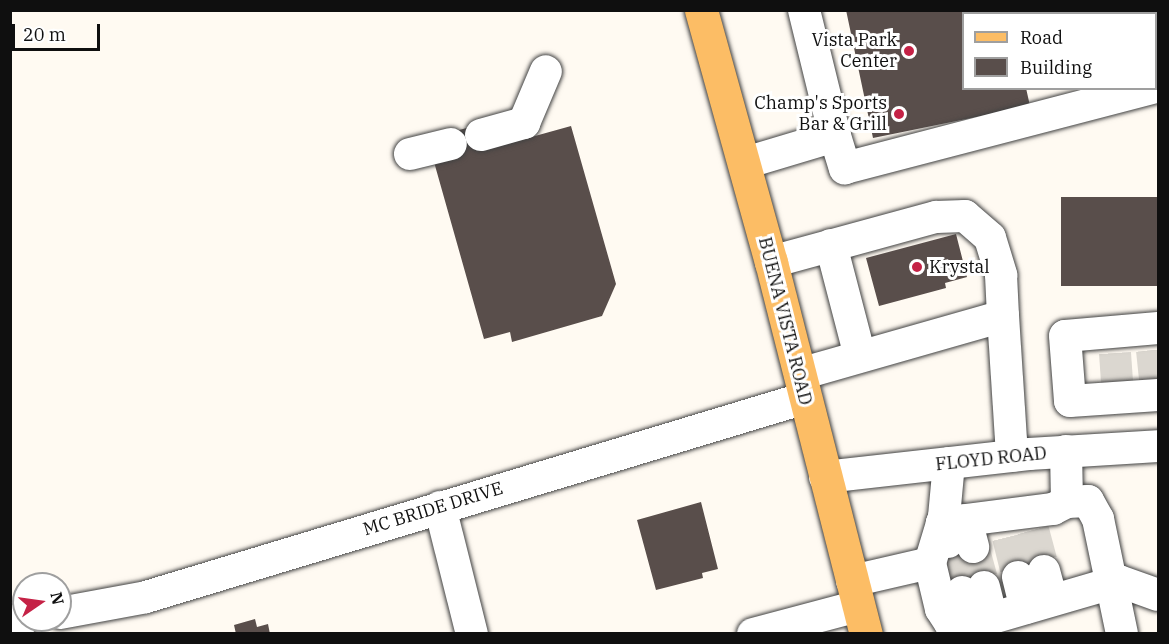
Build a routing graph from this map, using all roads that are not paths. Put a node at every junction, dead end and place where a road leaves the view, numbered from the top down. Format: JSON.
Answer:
{"nodes":[{"id":1,"x":701,"y":10,"type":"edge"},
{"id":2,"x":804,"y":10,"type":"edge"},
{"id":3,"x":546,"y":71,"type":"dead end"},
{"id":4,"x":1138,"y":90,"type":"edge"},
{"id":5,"x":1062,"y":100,"type":"edge"},
{"id":6,"x":481,"y":135,"type":"dead end"},
{"id":7,"x":835,"y":136,"type":"junction"},
{"id":8,"x":451,"y":144,"type":"dead end"},
{"id":9,"x":410,"y":154,"type":"dead end"},
{"id":10,"x":745,"y":163,"type":"junction"},
{"id":11,"x":831,"y":245,"type":"junction"},
{"id":12,"x":771,"y":262,"type":"junction"},
{"id":13,"x":1004,"y":316,"type":"junction"},
{"id":14,"x":1154,"y":336,"type":"edge"},
{"id":15,"x":860,"y":356,"type":"junction"},
{"id":16,"x":802,"y":386,"type":"junction"},
{"id":17,"x":1156,"y":390,"type":"edge"},
{"id":18,"x":1117,"y":391,"type":"junction"},
{"id":19,"x":1158,"y":446,"type":"edge"},
{"id":20,"x":1119,"y":448,"type":"junction"},
{"id":21,"x":1066,"y":451,"type":"junction"},
{"id":22,"x":1012,"y":456,"type":"junction"},
{"id":23,"x":949,"y":463,"type":"junction"},
{"id":24,"x":825,"y":477,"type":"junction"},
{"id":25,"x":1067,"y":502,"type":"junction"},
{"id":26,"x":440,"y":507,"type":"junction"},
{"id":27,"x":952,"y":542,"type":"junction"},
{"id":28,"x":1109,"y":583,"type":"junction"},
{"id":29,"x":973,"y":589,"type":"tunnel mouth"},
{"id":30,"x":1158,"y":595,"type":"edge"},
{"id":31,"x":859,"y":607,"type":"edge"},
{"id":32,"x":72,"y":611,"type":"edge"},
{"id":33,"x":961,"y":626,"type":"edge"},
{"id":34,"x":472,"y":633,"type":"edge"},
{"id":35,"x":753,"y":633,"type":"edge"},
{"id":36,"x":1122,"y":633,"type":"edge"}],
"edges":[{"from":1,"to":10,"type":"main road","name":"BUENA VISTA ROAD"},
{"from":2,"to":7,"type":"street"},
{"from":3,"to":6,"type":"street"},
{"from":4,"to":5,"type":"street"},
{"from":5,"to":7,"type":"street"},
{"from":7,"to":10,"type":"street"},
{"from":8,"to":9,"type":"street"},
{"from":10,"to":12,"type":"main road","name":"BUENA VISTA ROAD"},
{"from":11,"to":12,"type":"street"},
{"from":11,"to":13,"type":"street"},
{"from":11,"to":15,"type":"street"},
{"from":12,"to":16,"type":"main road","name":"BUENA VISTA ROAD"},
{"from":13,"to":15,"type":"street","name":"MC BRIDE DRIVE"},
{"from":13,"to":22,"type":"street"},
{"from":14,"to":18,"type":"street"},
{"from":15,"to":16,"type":"street","name":"MC BRIDE DRIVE"},
{"from":16,"to":24,"type":"main road","name":"BUENA VISTA ROAD"},
{"from":16,"to":26,"type":"street","name":"MC BRIDE DRIVE"},
{"from":17,"to":18,"type":"street"},
{"from":18,"to":20,"type":"street"},
{"from":19,"to":20,"type":"street","name":"FLOYD ROAD"},
{"from":20,"to":21,"type":"street","name":"FLOYD ROAD"},
{"from":21,"to":22,"type":"street","name":"FLOYD ROAD"},
{"from":21,"to":25,"type":"street"},
{"from":22,"to":23,"type":"street","name":"FLOYD ROAD"},
{"from":23,"to":24,"type":"street","name":"FLOYD ROAD"},
{"from":23,"to":27,"type":"street"},
{"from":24,"to":31,"type":"main road","name":"BUENA VISTA ROAD"},
{"from":25,"to":27,"type":"street"},
{"from":25,"to":28,"type":"street"},
{"from":26,"to":32,"type":"street","name":"MC BRIDE DRIVE"},
{"from":26,"to":34,"type":"street"},
{"from":27,"to":31,"type":"street"},
{"from":27,"to":33,"type":"street"},
{"from":28,"to":30,"type":"street"},
{"from":28,"to":33,"type":"street"},
{"from":28,"to":36,"type":"street"},
{"from":29,"to":33,"type":"street"},
{"from":31,"to":35,"type":"street"}]}
